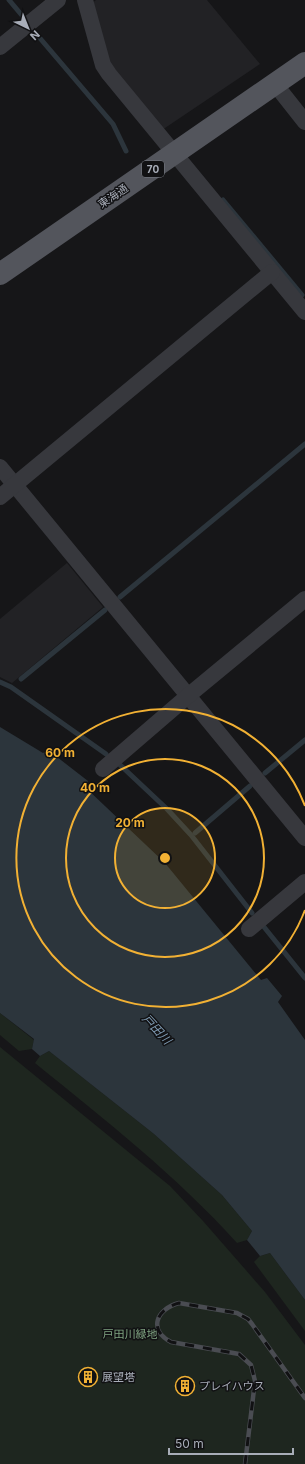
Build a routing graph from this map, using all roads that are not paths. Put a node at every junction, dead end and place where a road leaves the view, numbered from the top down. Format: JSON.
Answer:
{"nodes":[{"id":1,"x":58,"y":0,"type":"edge"},
{"id":2,"x":85,"y":0,"type":"edge"},
{"id":3,"x":0,"y":47,"type":"edge"},
{"id":4,"x":305,"y":63,"type":"edge"},
{"id":5,"x":275,"y":84,"type":"junction"},
{"id":6,"x":305,"y":122,"type":"edge"},
{"id":7,"x":174,"y":154,"type":"junction"},
{"id":8,"x":272,"y":272,"type":"junction"},
{"id":9,"x":0,"y":274,"type":"edge"},
{"id":10,"x":303,"y":307,"type":"edge"},
{"id":11,"x":0,"y":467,"type":"edge"},
{"id":12,"x":14,"y":485,"type":"junction"},
{"id":13,"x":0,"y":497,"type":"edge"},
{"id":14,"x":305,"y":599,"type":"edge"},
{"id":15,"x":188,"y":695,"type":"junction"},
{"id":16,"x":104,"y":769,"type":"dead end"},
{"id":17,"x":305,"y":838,"type":"edge"},
{"id":18,"x":305,"y":882,"type":"edge"},
{"id":19,"x":249,"y":930,"type":"dead end"}],
"edges":[{"from":1,"to":3,"type":"street"},
{"from":2,"to":7,"type":"street"},
{"from":4,"to":5,"type":"main road","name":"東海通","number":"70"},
{"from":5,"to":6,"type":"street"},
{"from":5,"to":7,"type":"main road","name":"東海通","number":"70"},
{"from":7,"to":8,"type":"street"},
{"from":7,"to":9,"type":"main road","name":"東海通","number":"70"},
{"from":8,"to":10,"type":"street"},
{"from":8,"to":12,"type":"street"},
{"from":11,"to":12,"type":"street"},
{"from":12,"to":13,"type":"street"},
{"from":12,"to":15,"type":"street"},
{"from":14,"to":15,"type":"street"},
{"from":15,"to":16,"type":"street"},
{"from":15,"to":17,"type":"street"},
{"from":18,"to":19,"type":"street"}]}
